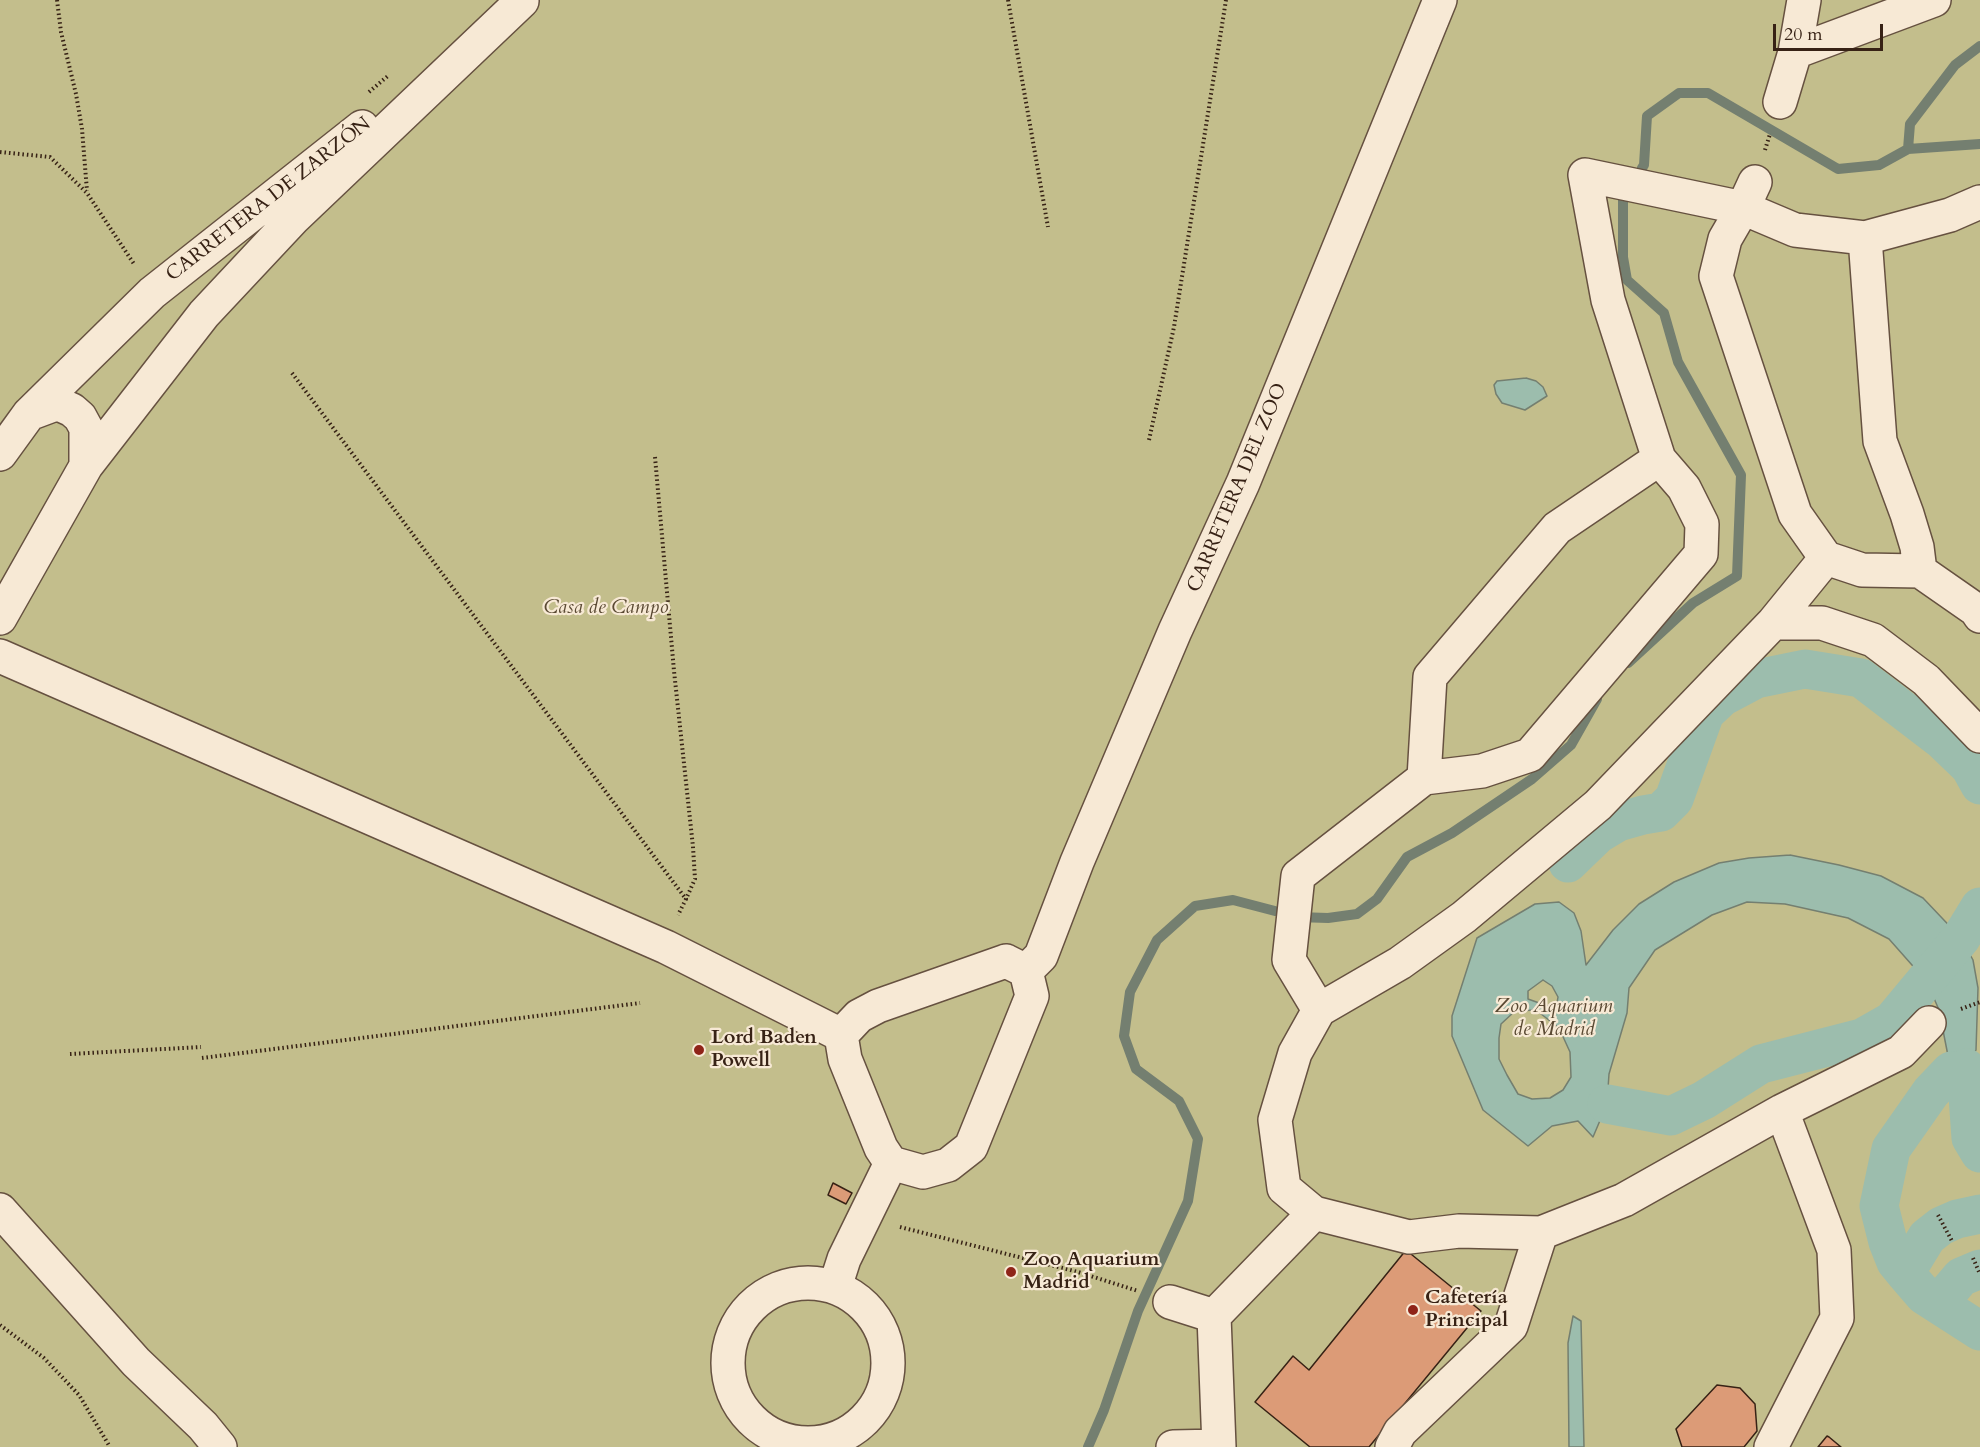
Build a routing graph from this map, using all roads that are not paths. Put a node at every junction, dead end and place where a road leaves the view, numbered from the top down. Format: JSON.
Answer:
{"nodes":[{"id":1,"x":523,"y":0,"type":"edge"},
{"id":2,"x":1440,"y":0,"type":"edge"},
{"id":3,"x":1804,"y":0,"type":"edge"},
{"id":4,"x":1934,"y":0,"type":"edge"},
{"id":5,"x":1795,"y":52,"type":"junction"},
{"id":6,"x":1780,"y":102,"type":"road end"},
{"id":7,"x":1749,"y":195,"type":"junction"},
{"id":8,"x":1980,"y":202,"type":"edge"},
{"id":9,"x":1865,"y":238,"type":"junction"},
{"id":10,"x":29,"y":414,"type":"junction"},
{"id":11,"x":0,"y":454,"type":"edge"},
{"id":12,"x":1659,"y":459,"type":"junction"},
{"id":13,"x":86,"y":466,"type":"junction"},
{"id":14,"x":1826,"y":558,"type":"junction"},
{"id":15,"x":1920,"y":571,"type":"junction"},
{"id":16,"x":1979,"y":611,"type":"edge"},
{"id":17,"x":0,"y":618,"type":"edge"},
{"id":18,"x":1773,"y":623,"type":"junction"},
{"id":19,"x":0,"y":656,"type":"edge"},
{"id":20,"x":1980,"y":736,"type":"edge"},
{"id":21,"x":1424,"y":778,"type":"junction"},
{"id":22,"x":1026,"y":971,"type":"junction"},
{"id":23,"x":1319,"y":1010,"type":"junction"},
{"id":24,"x":1929,"y":1023,"type":"dead end"},
{"id":25,"x":841,"y":1035,"type":"junction"},
{"id":26,"x":1782,"y":1111,"type":"junction"},
{"id":27,"x":891,"y":1163,"type":"junction"},
{"id":28,"x":0,"y":1210,"type":"edge"},
{"id":29,"x":1314,"y":1213,"type":"junction"},
{"id":30,"x":1541,"y":1233,"type":"junction"},
{"id":31,"x":0,"y":1244,"type":"edge"},
{"id":32,"x":835,"y":1287,"type":"junction"},
{"id":33,"x":1170,"y":1302,"type":"dead end"},
{"id":34,"x":1214,"y":1316,"type":"junction"},
{"id":35,"x":136,"y":1362,"type":"junction"},
{"id":36,"x":778,"y":1443,"type":"edge"},
{"id":37,"x":220,"y":1447,"type":"edge"},
{"id":38,"x":1173,"y":1447,"type":"edge"},
{"id":39,"x":1219,"y":1447,"type":"edge"},
{"id":40,"x":1392,"y":1447,"type":"edge"},
{"id":41,"x":1771,"y":1447,"type":"edge"}],
"edges":[{"from":1,"to":10,"type":"street","name":"CARRETERA DE ZARZÓN"},
{"from":1,"to":13,"type":"street","name":"CARRETERA DE ZARZÓN"},
{"from":2,"to":22,"type":"street","name":"CARRETERA DEL ZOO"},
{"from":3,"to":5,"type":"street"},
{"from":4,"to":5,"type":"street"},
{"from":5,"to":6,"type":"street"},
{"from":7,"to":9,"type":"street"},
{"from":7,"to":12,"type":"street"},
{"from":7,"to":14,"type":"street"},
{"from":8,"to":9,"type":"street"},
{"from":9,"to":15,"type":"street"},
{"from":10,"to":11,"type":"street","name":"CARRETERA DE ZARZÓN"},
{"from":10,"to":13,"type":"street","name":"CARRETERA DE ZARZÓN"},
{"from":12,"to":21,"type":"street"},
{"from":12,"to":21,"type":"street"},
{"from":13,"to":17,"type":"street","name":"CARRETERA DE ZARZÓN"},
{"from":14,"to":15,"type":"street"},
{"from":14,"to":18,"type":"street"},
{"from":15,"to":16,"type":"street"},
{"from":18,"to":20,"type":"street"},
{"from":18,"to":23,"type":"street"},
{"from":19,"to":25,"type":"street"},
{"from":21,"to":23,"type":"street"},
{"from":22,"to":25,"type":"street"},
{"from":22,"to":27,"type":"street"},
{"from":23,"to":29,"type":"street"},
{"from":24,"to":26,"type":"street"},
{"from":25,"to":27,"type":"street"},
{"from":26,"to":30,"type":"street"},
{"from":26,"to":41,"type":"street"},
{"from":27,"to":32,"type":"street"},
{"from":28,"to":35,"type":"street"},
{"from":29,"to":30,"type":"street"},
{"from":29,"to":34,"type":"street"},
{"from":30,"to":40,"type":"street"},
{"from":31,"to":35,"type":"street"},
{"from":32,"to":36,"type":"street"},
{"from":32,"to":36,"type":"street"},
{"from":33,"to":34,"type":"street"},
{"from":34,"to":39,"type":"street"},
{"from":35,"to":37,"type":"street"},
{"from":38,"to":39,"type":"street"}]}
